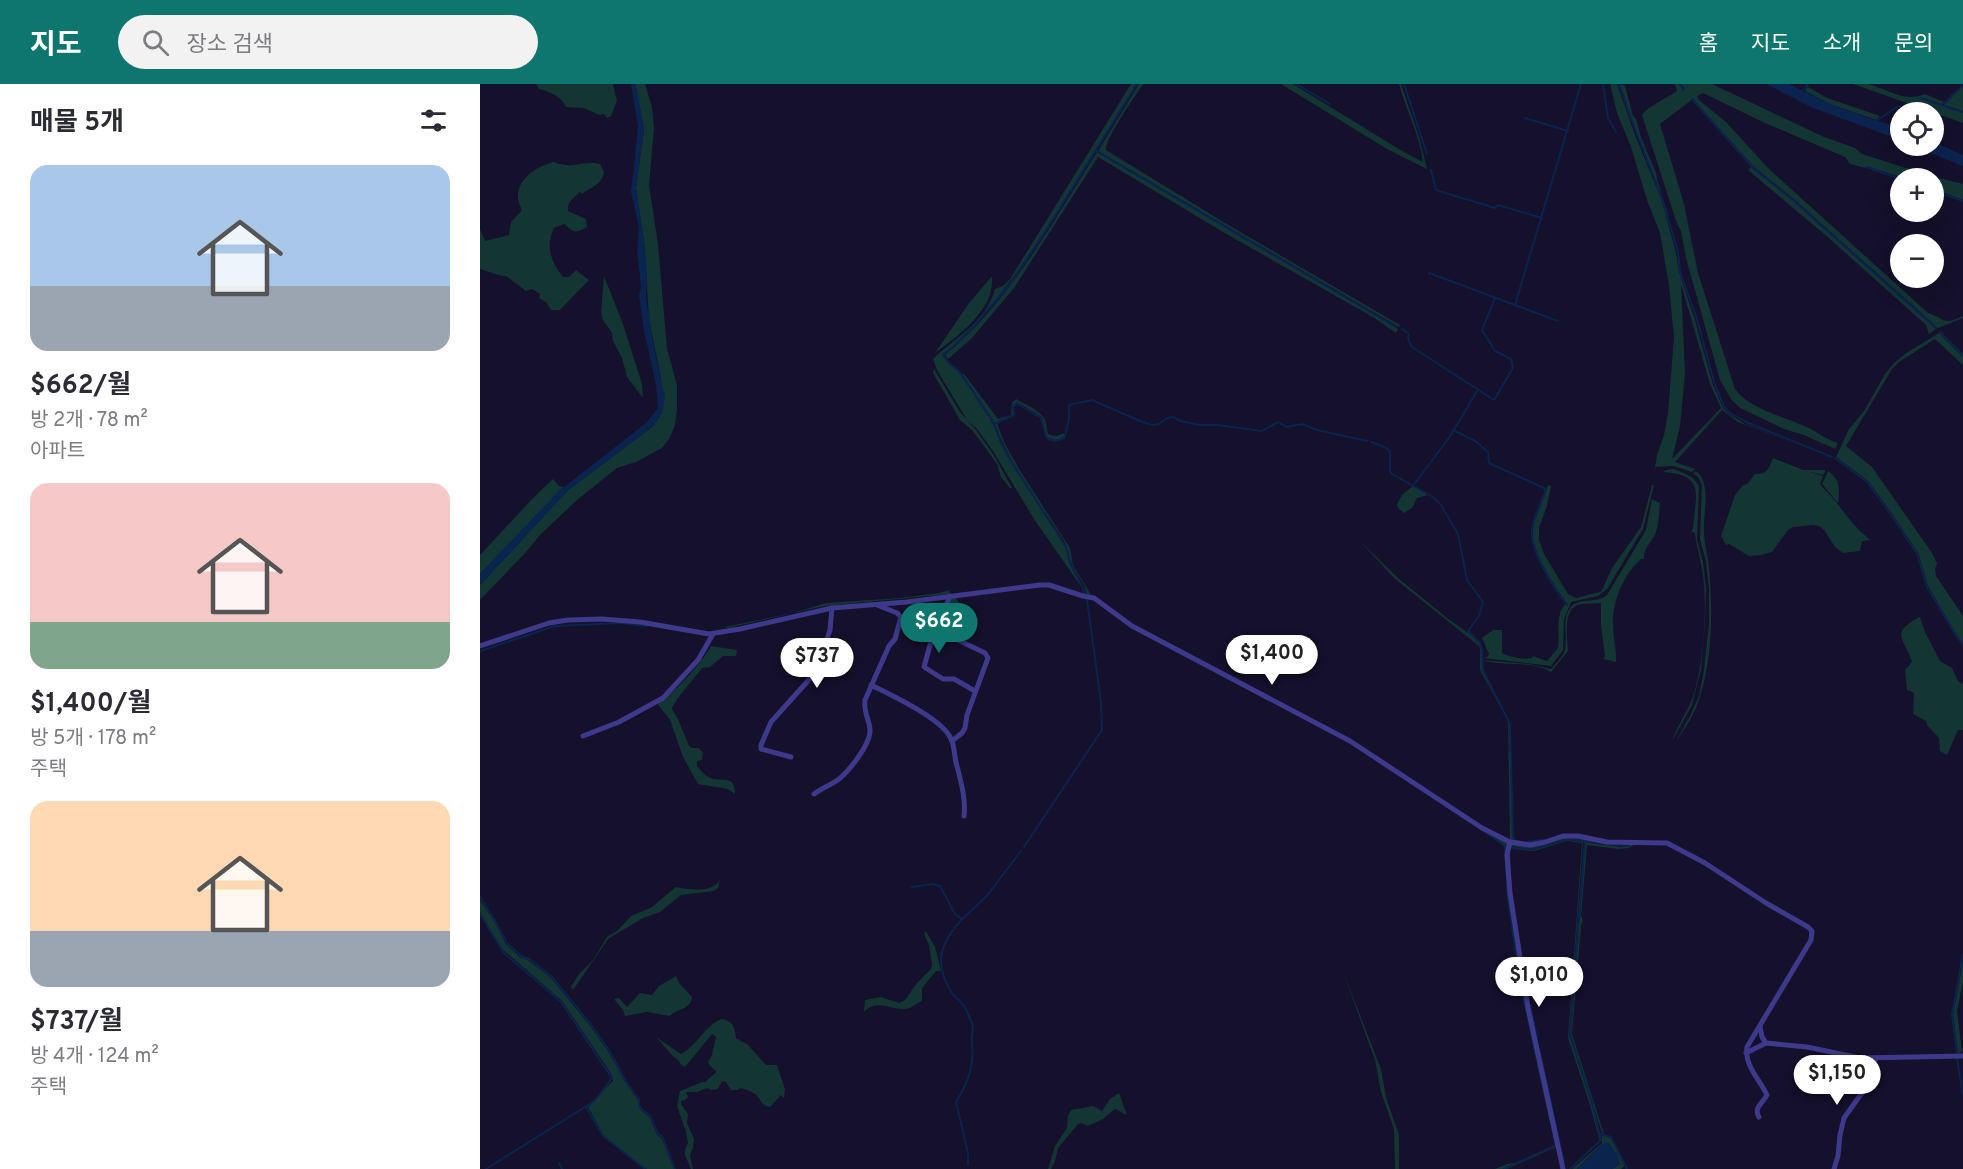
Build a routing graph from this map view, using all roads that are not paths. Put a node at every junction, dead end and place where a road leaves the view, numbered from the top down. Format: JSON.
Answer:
{"nodes":[{"id":1,"x":950,"y":596,"type":"junction"},
{"id":2,"x":875,"y":605,"type":"junction"},
{"id":3,"x":832,"y":608,"type":"junction"},
{"id":4,"x":936,"y":630,"type":"junction"},
{"id":5,"x":713,"y":633,"type":"junction"},
{"id":6,"x":480,"y":646,"type":"edge"},
{"id":7,"x":871,"y":685,"type":"junction"},
{"id":8,"x":975,"y":691,"type":"junction"},
{"id":9,"x":583,"y":736,"type":"dead end"},
{"id":10,"x":952,"y":741,"type":"junction"},
{"id":11,"x":792,"y":757,"type":"dead end"},
{"id":12,"x":814,"y":794,"type":"dead end"},
{"id":13,"x":964,"y":816,"type":"dead end"},
{"id":14,"x":1510,"y":842,"type":"junction"},
{"id":15,"x":1760,"y":1026,"type":"junction"},
{"id":16,"x":1766,"y":1043,"type":"junction"},
{"id":17,"x":1746,"y":1053,"type":"junction"},
{"id":18,"x":1963,"y":1056,"type":"edge"},
{"id":19,"x":1876,"y":1058,"type":"junction"},
{"id":20,"x":1759,"y":1117,"type":"dead end"},
{"id":21,"x":1563,"y":1169,"type":"edge"},
{"id":22,"x":1834,"y":1169,"type":"edge"}],
"edges":[{"from":1,"to":2,"type":"street"},
{"from":1,"to":4,"type":"street"},
{"from":1,"to":14,"type":"street"},
{"from":2,"to":3,"type":"street"},
{"from":2,"to":7,"type":"street"},
{"from":3,"to":5,"type":"street"},
{"from":3,"to":11,"type":"street"},
{"from":4,"to":8,"type":"street"},
{"from":4,"to":8,"type":"street"},
{"from":5,"to":6,"type":"street"},
{"from":5,"to":9,"type":"street"},
{"from":7,"to":10,"type":"street"},
{"from":7,"to":12,"type":"street"},
{"from":8,"to":10,"type":"street"},
{"from":10,"to":13,"type":"street"},
{"from":14,"to":15,"type":"street"},
{"from":14,"to":21,"type":"street"},
{"from":15,"to":16,"type":"street"},
{"from":15,"to":17,"type":"street"},
{"from":16,"to":17,"type":"street"},
{"from":16,"to":19,"type":"street"},
{"from":17,"to":20,"type":"street"},
{"from":18,"to":19,"type":"street"},
{"from":19,"to":22,"type":"street"}]}
